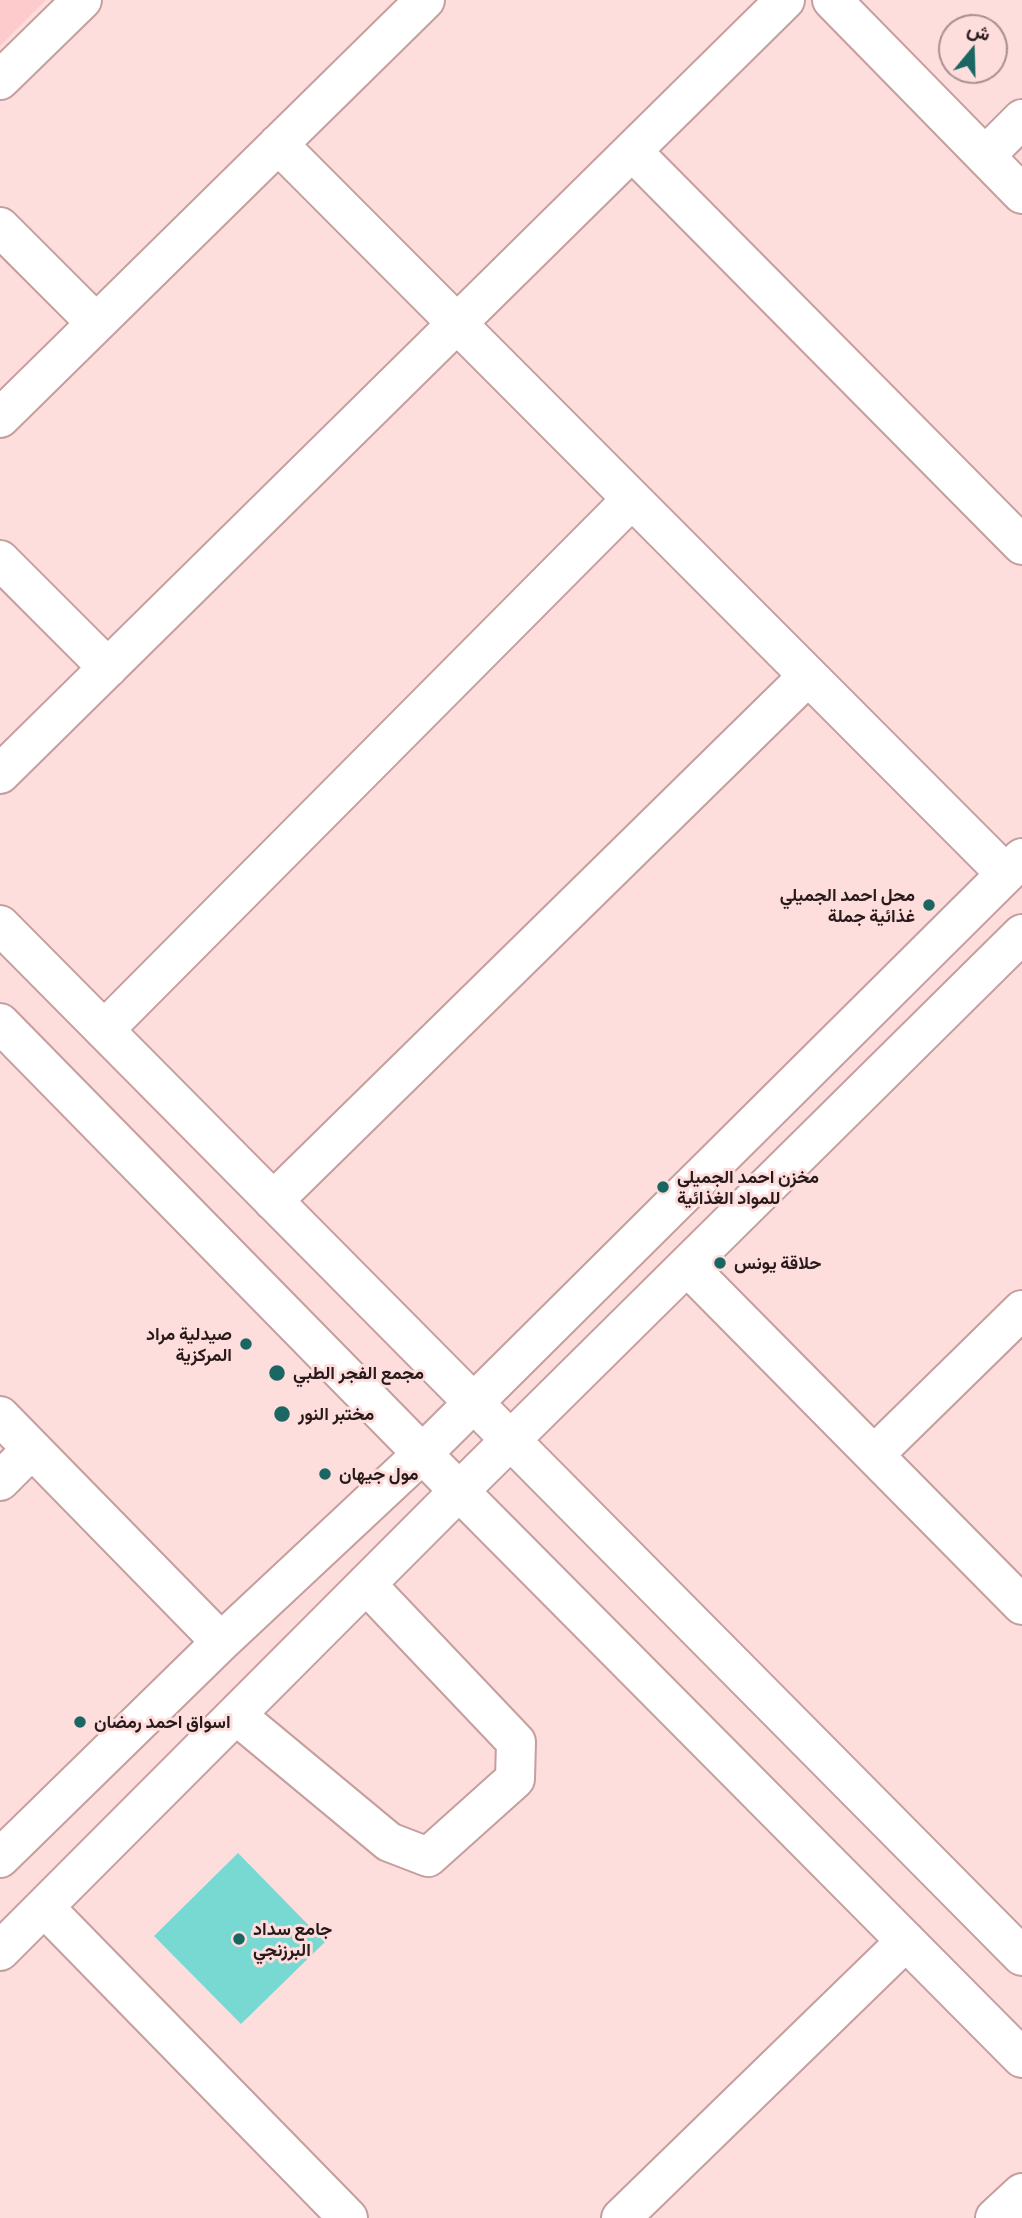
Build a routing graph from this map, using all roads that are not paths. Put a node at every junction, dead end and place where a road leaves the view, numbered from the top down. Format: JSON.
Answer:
{"nodes":[{"id":1,"x":82,"y":0,"type":"edge"},
{"id":2,"x":425,"y":0,"type":"edge"},
{"id":3,"x":785,"y":0,"type":"edge"},
{"id":4,"x":832,"y":0,"type":"edge"},
{"id":5,"x":0,"y":80,"type":"edge"},
{"id":6,"x":1022,"y":119,"type":"edge"},
{"id":7,"x":278,"y":144,"type":"junction"},
{"id":8,"x":632,"y":151,"type":"junction"},
{"id":9,"x":985,"y":156,"type":"junction"},
{"id":10,"x":1022,"y":194,"type":"edge"},
{"id":11,"x":0,"y":227,"type":"edge"},
{"id":12,"x":96,"y":323,"type":"junction"},
{"id":13,"x":457,"y":324,"type":"junction"},
{"id":14,"x":0,"y":418,"type":"edge"},
{"id":15,"x":632,"y":499,"type":"junction"},
{"id":16,"x":1022,"y":545,"type":"edge"},
{"id":17,"x":0,"y":560,"type":"edge"},
{"id":18,"x":108,"y":668,"type":"junction"},
{"id":19,"x":808,"y":676,"type":"junction"},
{"id":20,"x":0,"y":774,"type":"edge"},
{"id":21,"x":1014,"y":866,"type":"edge"},
{"id":22,"x":0,"y":925,"type":"edge"},
{"id":23,"x":1022,"y":934,"type":"edge"},
{"id":24,"x":0,"y":1023,"type":"edge"},
{"id":25,"x":104,"y":1030,"type":"junction"},
{"id":26,"x":273,"y":1201,"type":"junction"},
{"id":27,"x":687,"y":1266,"type":"junction"},
{"id":28,"x":1022,"y":1310,"type":"edge"},
{"id":29,"x":474,"y":1403,"type":"junction"},
{"id":30,"x":0,"y":1416,"type":"edge"},
{"id":31,"x":511,"y":1440,"type":"junction"},
{"id":32,"x":32,"y":1449,"type":"junction"},
{"id":33,"x":423,"y":1453,"type":"junction"},
{"id":34,"x":874,"y":1455,"type":"junction"},
{"id":35,"x":0,"y":1481,"type":"edge"},
{"id":36,"x":459,"y":1491,"type":"junction"},
{"id":37,"x":366,"y":1584,"type":"junction"},
{"id":38,"x":1022,"y":1605,"type":"edge"},
{"id":39,"x":221,"y":1642,"type":"junction"},
{"id":40,"x":236,"y":1714,"type":"junction"},
{"id":41,"x":0,"y":1858,"type":"edge"},
{"id":42,"x":44,"y":1908,"type":"junction"},
{"id":43,"x":906,"y":1941,"type":"junction"},
{"id":44,"x":0,"y":1951,"type":"edge"},
{"id":45,"x":1022,"y":1956,"type":"edge"},
{"id":46,"x":1022,"y":2058,"type":"edge"},
{"id":47,"x":1022,"y":2193,"type":"edge"},
{"id":48,"x":348,"y":2218,"type":"edge"},
{"id":49,"x":621,"y":2218,"type":"edge"},
{"id":50,"x":995,"y":2218,"type":"edge"}],
"edges":[{"from":1,"to":5,"type":"street"},
{"from":2,"to":7,"type":"street"},
{"from":3,"to":8,"type":"street"},
{"from":4,"to":9,"type":"street"},
{"from":6,"to":9,"type":"street"},
{"from":7,"to":12,"type":"street"},
{"from":7,"to":13,"type":"street"},
{"from":8,"to":13,"type":"street"},
{"from":8,"to":16,"type":"street"},
{"from":9,"to":10,"type":"street"},
{"from":11,"to":12,"type":"street"},
{"from":12,"to":14,"type":"street"},
{"from":13,"to":15,"type":"street"},
{"from":13,"to":18,"type":"street"},
{"from":15,"to":19,"type":"street"},
{"from":15,"to":25,"type":"street"},
{"from":17,"to":18,"type":"street"},
{"from":18,"to":20,"type":"street"},
{"from":19,"to":21,"type":"street"},
{"from":19,"to":26,"type":"street"},
{"from":21,"to":29,"type":"street"},
{"from":22,"to":25,"type":"street"},
{"from":23,"to":27,"type":"street"},
{"from":24,"to":33,"type":"street"},
{"from":25,"to":26,"type":"street"},
{"from":26,"to":29,"type":"street"},
{"from":27,"to":31,"type":"street"},
{"from":27,"to":34,"type":"street"},
{"from":28,"to":34,"type":"street"},
{"from":29,"to":31,"type":"street"},
{"from":29,"to":33,"type":"street"},
{"from":30,"to":32,"type":"street"},
{"from":31,"to":36,"type":"street"},
{"from":31,"to":45,"type":"street"},
{"from":32,"to":35,"type":"street"},
{"from":32,"to":39,"type":"street"},
{"from":33,"to":36,"type":"street"},
{"from":33,"to":39,"type":"street"},
{"from":34,"to":38,"type":"street"},
{"from":36,"to":37,"type":"street"},
{"from":36,"to":43,"type":"street"},
{"from":37,"to":40,"type":"street"},
{"from":37,"to":40,"type":"street"},
{"from":39,"to":41,"type":"street"},
{"from":40,"to":42,"type":"street"},
{"from":42,"to":44,"type":"street"},
{"from":42,"to":48,"type":"street"},
{"from":43,"to":46,"type":"street"},
{"from":43,"to":49,"type":"street"},
{"from":47,"to":50,"type":"street"}]}
